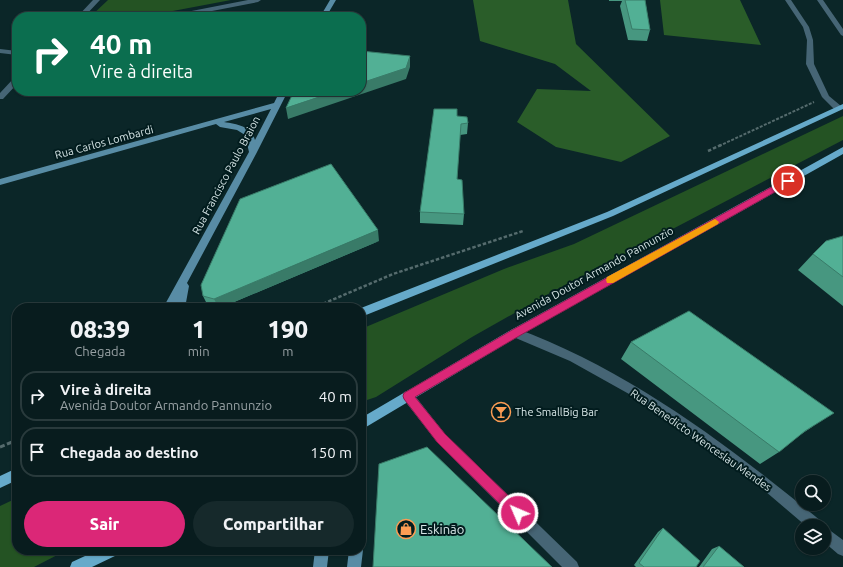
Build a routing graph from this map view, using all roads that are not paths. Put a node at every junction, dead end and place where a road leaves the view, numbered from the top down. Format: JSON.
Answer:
{"nodes":[{"id":1,"x":97,"y":0,"type":"edge"},
{"id":2,"x":258,"y":0,"type":"edge"},
{"id":3,"x":333,"y":0,"type":"edge"},
{"id":4,"x":788,"y":0,"type":"edge"},
{"id":5,"x":820,"y":0,"type":"edge"},
{"id":6,"x":85,"y":12,"type":"edge"},
{"id":7,"x":197,"y":12,"type":"edge"},
{"id":8,"x":327,"y":12,"type":"edge"},
{"id":9,"x":843,"y":34,"type":"edge"},
{"id":10,"x":0,"y":51,"type":"edge"},
{"id":11,"x":12,"y":52,"type":"edge"},
{"id":12,"x":12,"y":85,"type":"edge"},
{"id":13,"x":281,"y":96,"type":"edge"},
{"id":14,"x":0,"y":97,"type":"edge"},
{"id":15,"x":276,"y":105,"type":"junction"},
{"id":16,"x":841,"y":107,"type":"edge"},
{"id":17,"x":214,"y":124,"type":"junction"},
{"id":18,"x":843,"y":150,"type":"edge"},
{"id":19,"x":252,"y":154,"type":"junction"},
{"id":20,"x":0,"y":182,"type":"edge"},
{"id":21,"x":188,"y":271,"type":"junction"},
{"id":22,"x":171,"y":303,"type":"edge"},
{"id":23,"x":181,"y":303,"type":"edge"},
{"id":24,"x":366,"y":311,"type":"edge"},
{"id":25,"x":515,"y":333,"type":"junction"},
{"id":26,"x":408,"y":396,"type":"junction"},
{"id":27,"x":366,"y":421,"type":"edge"},
{"id":28,"x":12,"y":476,"type":"edge"},
{"id":29,"x":0,"y":482,"type":"edge"},
{"id":30,"x":808,"y":519,"type":"edge"},
{"id":31,"x":831,"y":539,"type":"edge"},
{"id":32,"x":843,"y":549,"type":"edge"},
{"id":33,"x":102,"y":555,"type":"edge"},
{"id":34,"x":321,"y":555,"type":"edge"},
{"id":35,"x":355,"y":555,"type":"edge"},
{"id":36,"x":77,"y":567,"type":"edge"},
{"id":37,"x":320,"y":567,"type":"edge"},
{"id":38,"x":354,"y":567,"type":"edge"},
{"id":39,"x":572,"y":567,"type":"edge"}],
"edges":[{"from":1,"to":6,"type":"street"},
{"from":2,"to":7,"type":"street"},
{"from":3,"to":8,"type":"street"},
{"from":4,"to":16,"type":"street"},
{"from":5,"to":9,"type":"street"},
{"from":10,"to":11,"type":"street"},
{"from":12,"to":14,"type":"street"},
{"from":13,"to":15,"type":"street","name":"Rua Francisco Paulo Braion"},
{"from":15,"to":17,"type":"street","name":"Rua Carlos Lombardi"},
{"from":15,"to":19,"type":"street","name":"Rua Francisco Paulo Braion"},
{"from":16,"to":24,"type":"main road"},
{"from":17,"to":19,"type":"street","name":"Rua Carlos Lombardi"},
{"from":17,"to":20,"type":"street","name":"Rua Carlos Lombardi"},
{"from":18,"to":25,"type":"main road","name":"Avenida Doutor Armando Pannunzio"},
{"from":19,"to":21,"type":"street","name":"Rua Francisco Paulo Braion"},
{"from":21,"to":22,"type":"street","name":"Rua Francisco Paulo Braion"},
{"from":21,"to":23,"type":"street","name":"Rua Francisco Paulo Braion"},
{"from":25,"to":26,"type":"main road","name":"Avenida Doutor Armando Pannunzio"},
{"from":25,"to":30,"type":"street","name":"Rua Benedicto Wenceslau Mendes"},
{"from":26,"to":27,"type":"main road","name":"Avenida Doutor Armando Pannunzio"},
{"from":26,"to":39,"type":"street"},
{"from":28,"to":29,"type":"main road"},
{"from":31,"to":32,"type":"street"},
{"from":33,"to":36,"type":"main road"},
{"from":34,"to":37,"type":"street"},
{"from":35,"to":38,"type":"street"}]}
